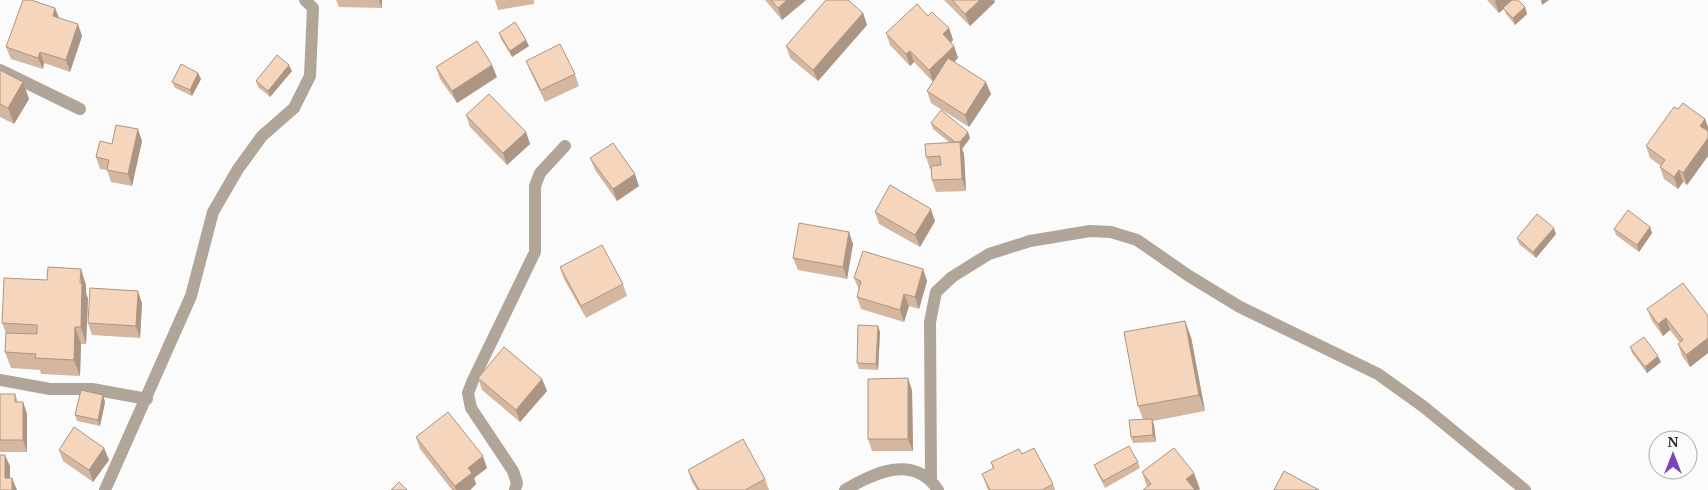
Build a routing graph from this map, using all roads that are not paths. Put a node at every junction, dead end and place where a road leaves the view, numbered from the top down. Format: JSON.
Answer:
{"nodes":[{"id":1,"x":305,"y":0,"type":"edge"},
{"id":2,"x":0,"y":70,"type":"edge"},
{"id":3,"x":80,"y":109,"type":"dead end"},
{"id":4,"x":565,"y":146,"type":"dead end"},
{"id":5,"x":0,"y":380,"type":"edge"},
{"id":6,"x":147,"y":398,"type":"junction"},
{"id":7,"x":935,"y":485,"type":"edge"},
{"id":8,"x":105,"y":490,"type":"edge"},
{"id":9,"x":515,"y":490,"type":"edge"},
{"id":10,"x":845,"y":490,"type":"edge"},
{"id":11,"x":1525,"y":490,"type":"edge"}],
"edges":[{"from":1,"to":6,"type":"street"},
{"from":2,"to":3,"type":"street"},
{"from":4,"to":9,"type":"street"},
{"from":5,"to":6,"type":"street"},
{"from":6,"to":8,"type":"street"},
{"from":7,"to":10,"type":"street"},
{"from":7,"to":11,"type":"street"}]}
